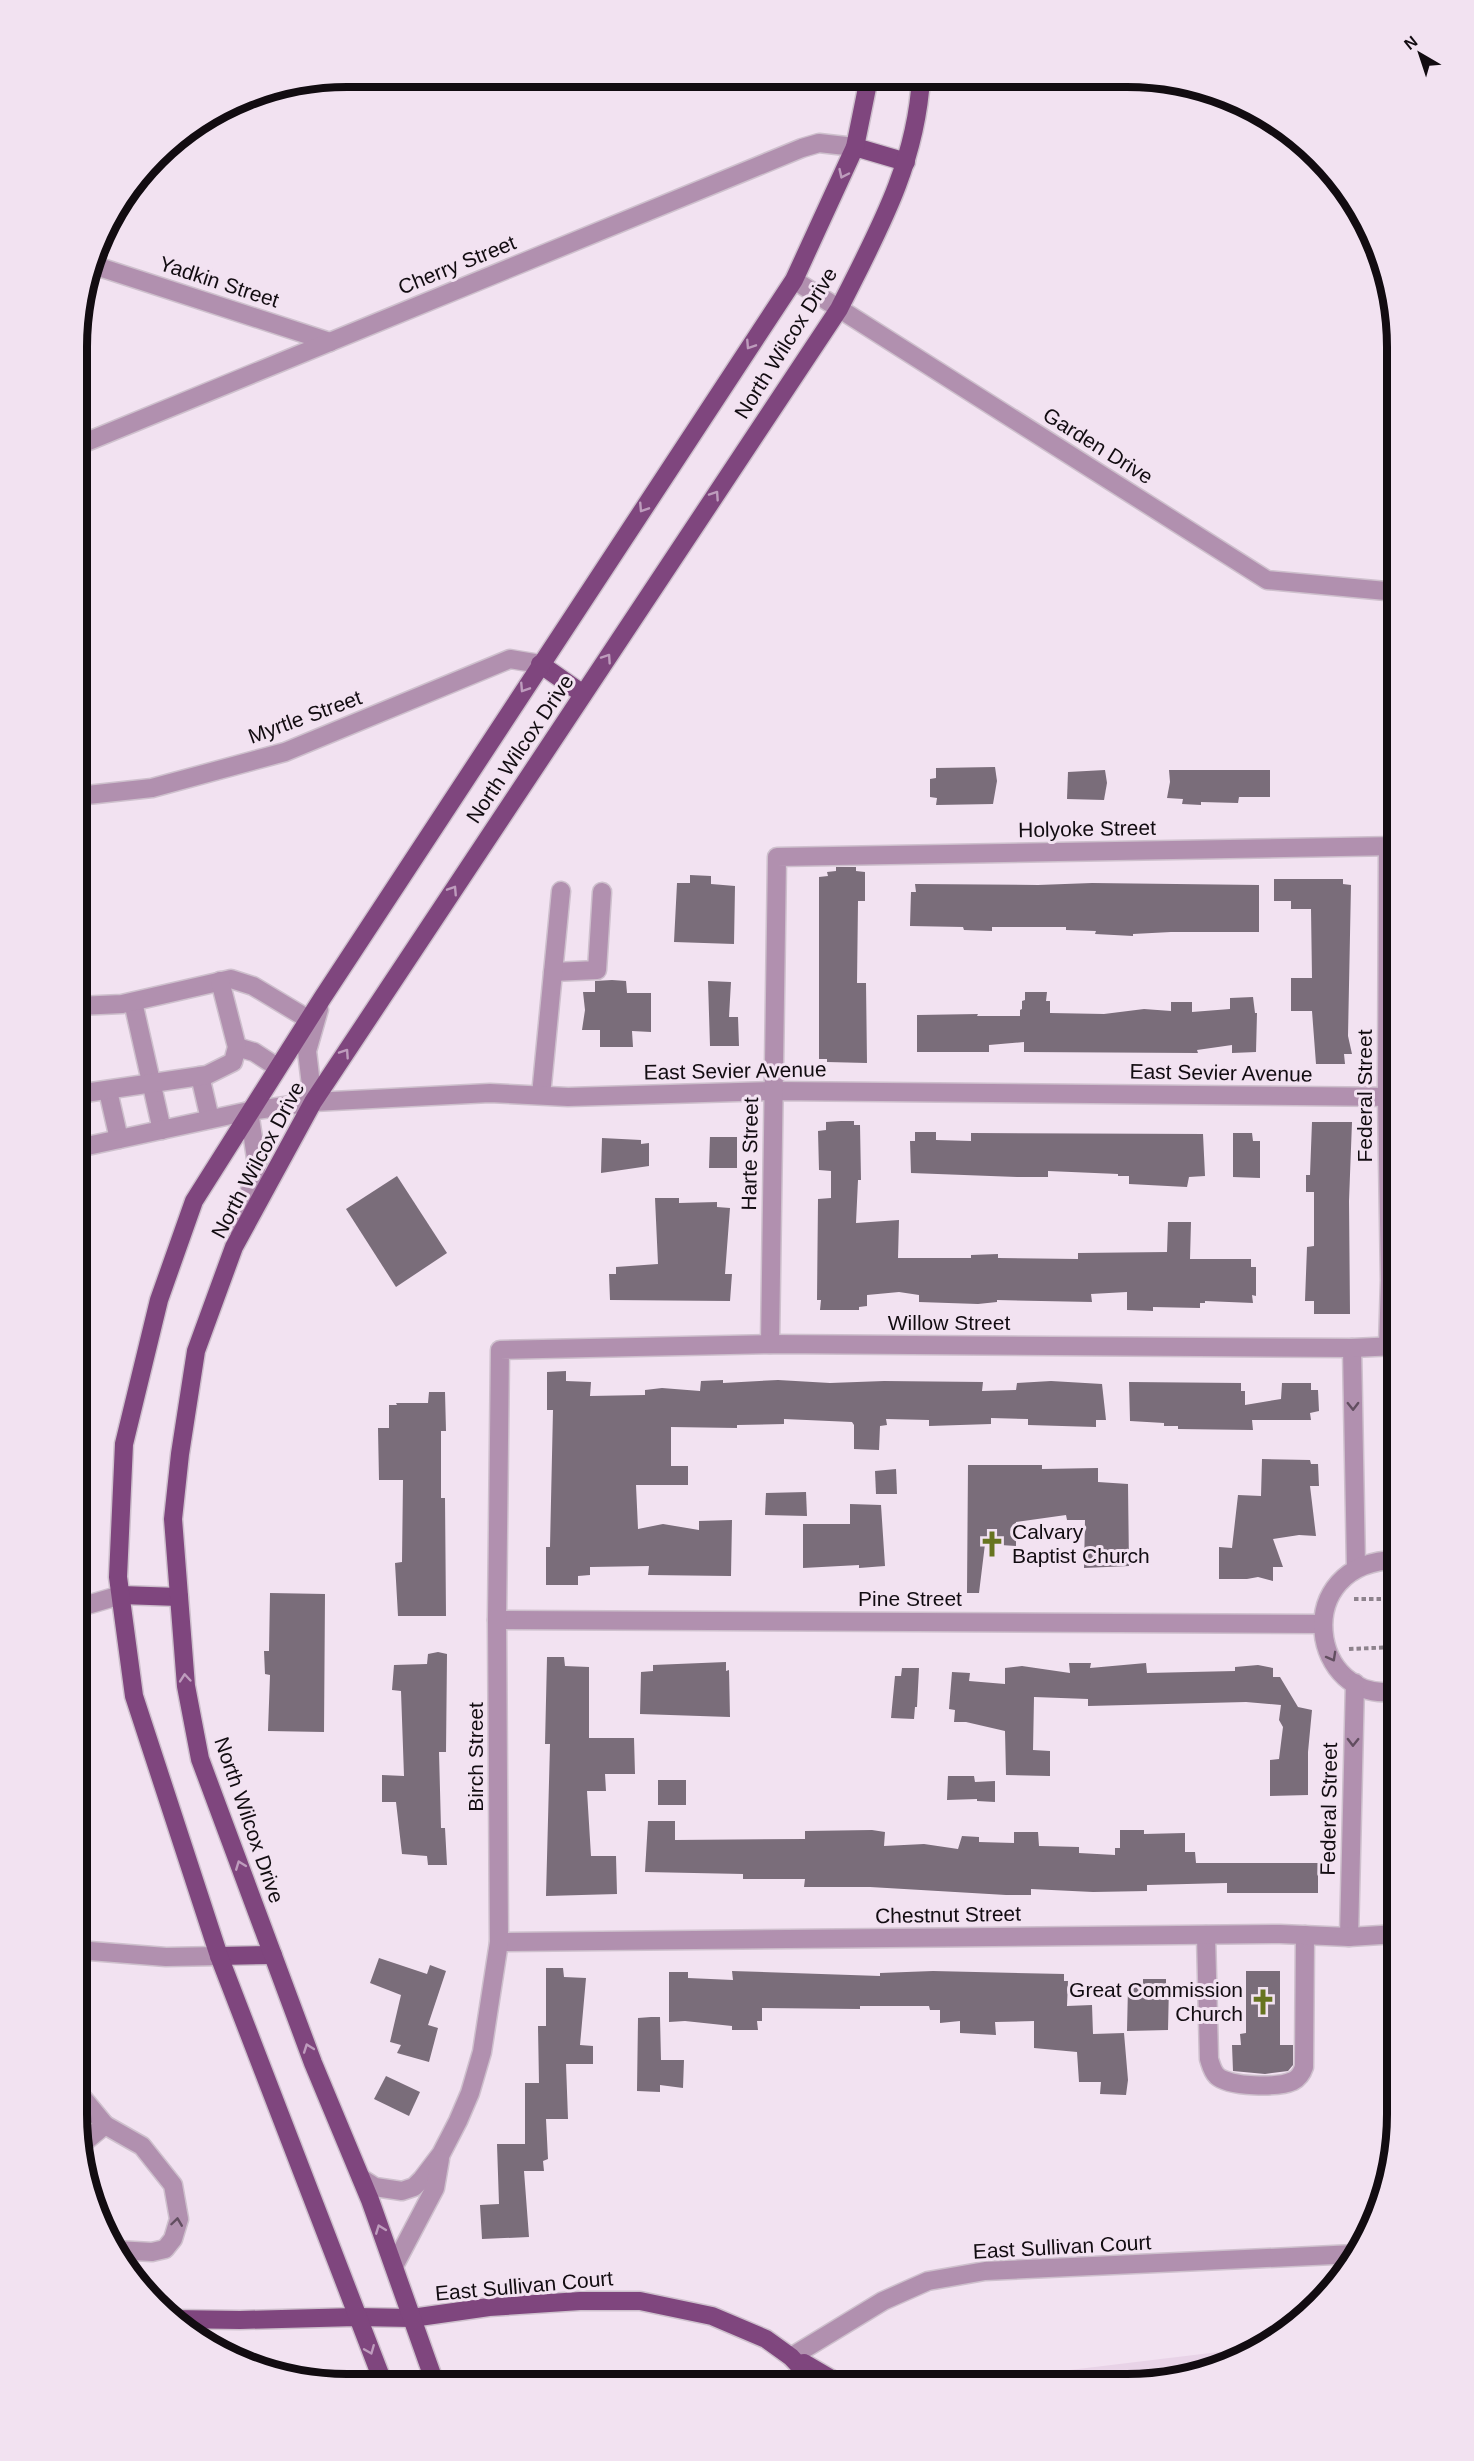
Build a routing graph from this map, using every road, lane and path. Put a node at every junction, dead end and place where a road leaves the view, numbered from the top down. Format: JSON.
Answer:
{"nodes":[{"id":1,"x":867,"y":87,"type":"edge"},
{"id":2,"x":920,"y":87,"type":"edge"},
{"id":3,"x":855,"y":147,"type":"junction"},
{"id":4,"x":906,"y":162,"type":"junction"},
{"id":5,"x":100,"y":267,"type":"edge"},
{"id":6,"x":794,"y":280,"type":"junction"},
{"id":7,"x":839,"y":309,"type":"junction"},
{"id":8,"x":330,"y":342,"type":"junction"},
{"id":9,"x":87,"y":442,"type":"edge"},
{"id":10,"x":1387,"y":591,"type":"edge"},
{"id":11,"x":540,"y":664,"type":"junction"},
{"id":12,"x":583,"y":694,"type":"junction"},
{"id":13,"x":87,"y":795,"type":"edge"},
{"id":14,"x":1387,"y":846,"type":"edge"},
{"id":15,"x":777,"y":857,"type":"joint"},
{"id":16,"x":561,"y":891,"type":"dead end"},
{"id":17,"x":602,"y":892,"type":"dead end"},
{"id":18,"x":554,"y":972,"type":"junction"},
{"id":19,"x":220,"y":981,"type":"junction"},
{"id":20,"x":323,"y":996,"type":"junction"},
{"id":21,"x":133,"y":1002,"type":"junction"},
{"id":22,"x":87,"y":1005,"type":"edge"},
{"id":23,"x":308,"y":1019,"type":"junction"},
{"id":24,"x":237,"y":1047,"type":"junction"},
{"id":25,"x":278,"y":1067,"type":"junction"},
{"id":26,"x":200,"y":1076,"type":"junction"},
{"id":27,"x":151,"y":1085,"type":"junction"},
{"id":28,"x":108,"y":1091,"type":"junction"},
{"id":29,"x":774,"y":1091,"type":"junction"},
{"id":30,"x":87,"y":1093,"type":"edge"},
{"id":31,"x":541,"y":1095,"type":"junction"},
{"id":32,"x":1387,"y":1097,"type":"edge"},
{"id":33,"x":313,"y":1102,"type":"junction"},
{"id":34,"x":249,"y":1111,"type":"junction"},
{"id":35,"x":210,"y":1119,"type":"junction"},
{"id":36,"x":162,"y":1130,"type":"junction"},
{"id":37,"x":119,"y":1139,"type":"junction"},
{"id":38,"x":87,"y":1146,"type":"edge"},
{"id":39,"x":234,"y":1246,"type":"junction"},
{"id":40,"x":770,"y":1344,"type":"junction"},
{"id":41,"x":1387,"y":1346,"type":"edge"},
{"id":42,"x":1352,"y":1348,"type":"junction"},
{"id":43,"x":500,"y":1350,"type":"joint"},
{"id":44,"x":1387,"y":1560,"type":"edge"},
{"id":45,"x":1356,"y":1568,"type":"junction"},
{"id":46,"x":121,"y":1595,"type":"junction"},
{"id":47,"x":179,"y":1597,"type":"junction"},
{"id":48,"x":1329,"y":1598,"type":"junction"},
{"id":49,"x":1387,"y":1599,"type":"edge"},
{"id":50,"x":87,"y":1605,"type":"edge"},
{"id":51,"x":497,"y":1620,"type":"junction"},
{"id":52,"x":1322,"y":1624,"type":"junction"},
{"id":53,"x":1387,"y":1647,"type":"edge"},
{"id":54,"x":1327,"y":1650,"type":"junction"},
{"id":55,"x":1355,"y":1683,"type":"junction"},
{"id":56,"x":1387,"y":1691,"type":"edge"},
{"id":57,"x":1206,"y":1935,"type":"junction"},
{"id":58,"x":1305,"y":1935,"type":"junction"},
{"id":59,"x":1387,"y":1935,"type":"edge"},
{"id":60,"x":1348,"y":1937,"type":"junction"},
{"id":61,"x":499,"y":1942,"type":"junction"},
{"id":62,"x":87,"y":1951,"type":"edge"},
{"id":63,"x":273,"y":1955,"type":"junction"},
{"id":64,"x":219,"y":1956,"type":"junction"},
{"id":65,"x":87,"y":2104,"type":"edge"},
{"id":66,"x":105,"y":2125,"type":"junction"},
{"id":67,"x":88,"y":2139,"type":"edge"},
{"id":68,"x":441,"y":2154,"type":"junction"},
{"id":69,"x":361,"y":2178,"type":"junction"},
{"id":70,"x":126,"y":2251,"type":"edge"},
{"id":71,"x":1345,"y":2254,"type":"edge"},
{"id":72,"x":394,"y":2266,"type":"junction"},
{"id":73,"x":356,"y":2317,"type":"junction"},
{"id":74,"x":412,"y":2318,"type":"junction"},
{"id":75,"x":188,"y":2319,"type":"edge"},
{"id":76,"x":791,"y":2357,"type":"junction"},
{"id":77,"x":380,"y":2374,"type":"edge"},
{"id":78,"x":432,"y":2374,"type":"edge"},
{"id":79,"x":807,"y":2374,"type":"edge"},
{"id":80,"x":822,"y":2374,"type":"edge"}],
"edges":[{"from":1,"to":3,"type":"main road","name":"North Wilcox Drive"},
{"from":2,"to":4,"type":"main road","name":"North Wilcox Drive"},
{"from":3,"to":4,"type":"main road"},
{"from":3,"to":6,"type":"main road","name":"North Wilcox Drive","one_way":true},
{"from":3,"to":8,"type":"street","name":"Cherry Street"},
{"from":4,"to":7,"type":"main road","name":"North Wilcox Drive"},
{"from":5,"to":8,"type":"street","name":"Yadkin Street"},
{"from":6,"to":7,"type":"street","name":"Garden Drive"},
{"from":6,"to":11,"type":"main road","name":"North Wilcox Drive","one_way":true},
{"from":7,"to":10,"type":"street","name":"Garden Drive"},
{"from":12,"to":7,"type":"main road","name":"North Wilcox Drive","one_way":true},
{"from":8,"to":9,"type":"street","name":"Cherry Street"},
{"from":11,"to":12,"type":"main road"},
{"from":11,"to":13,"type":"street","name":"Myrtle Street"},
{"from":11,"to":20,"type":"main road","name":"North Wilcox Drive","one_way":true},
{"from":33,"to":12,"type":"main road","name":"North Wilcox Drive","one_way":true},
{"from":14,"to":15,"type":"street","name":"Holyoke Street"},
{"from":15,"to":29,"type":"street","name":"Harte Street"},
{"from":16,"to":18,"type":"street"},
{"from":17,"to":18,"type":"street"},
{"from":18,"to":31,"type":"street"},
{"from":19,"to":21,"type":"street"},
{"from":19,"to":23,"type":"street"},
{"from":19,"to":24,"type":"street"},
{"from":20,"to":23,"type":"main road","name":"North Wilcox Drive"},
{"from":20,"to":33,"type":"street"},
{"from":21,"to":22,"type":"street"},
{"from":21,"to":27,"type":"street"},
{"from":23,"to":25,"type":"main road","name":"North Wilcox Drive"},
{"from":24,"to":25,"type":"street"},
{"from":24,"to":26,"type":"street"},
{"from":25,"to":34,"type":"main road","name":"North Wilcox Drive"},
{"from":26,"to":27,"type":"street"},
{"from":26,"to":35,"type":"street"},
{"from":27,"to":28,"type":"street"},
{"from":27,"to":36,"type":"street"},
{"from":28,"to":30,"type":"street"},
{"from":28,"to":37,"type":"street"},
{"from":29,"to":31,"type":"street","name":"East Sevier Avenue"},
{"from":29,"to":32,"type":"street","name":"East Sevier Avenue"},
{"from":29,"to":40,"type":"street","name":"Harte Street"},
{"from":31,"to":33,"type":"street","name":"East Sevier Avenue"},
{"from":33,"to":34,"type":"street","name":"East Sevier Avenue"},
{"from":33,"to":39,"type":"main road","name":"North Wilcox Drive"},
{"from":34,"to":35,"type":"street","name":"East Sevier Avenue"},
{"from":34,"to":39,"type":"street"},
{"from":34,"to":46,"type":"main road","name":"North Wilcox Drive"},
{"from":35,"to":36,"type":"street","name":"East Sevier Avenue"},
{"from":36,"to":37,"type":"street","name":"East Sevier Avenue"},
{"from":37,"to":38,"type":"street","name":"East Sevier Avenue"},
{"from":39,"to":47,"type":"main road","name":"North Wilcox Drive"},
{"from":40,"to":42,"type":"street","name":"Willow Street"},
{"from":40,"to":43,"type":"street","name":"Willow Street"},
{"from":41,"to":42,"type":"street","name":"Willow Street"},
{"from":42,"to":45,"type":"street","one_way":true},
{"from":43,"to":51,"type":"street","name":"Birch Street"},
{"from":44,"to":45,"type":"street"},
{"from":45,"to":48,"type":"street"},
{"from":46,"to":47,"type":"main road"},
{"from":46,"to":50,"type":"street"},
{"from":46,"to":64,"type":"main road","name":"North Wilcox Drive"},
{"from":63,"to":47,"type":"main road","name":"North Wilcox Drive","one_way":true},
{"from":48,"to":49,"type":"path"},
{"from":48,"to":52,"type":"street"},
{"from":51,"to":52,"type":"street","name":"Pine Street"},
{"from":51,"to":61,"type":"street","name":"Birch Street"},
{"from":52,"to":54,"type":"street"},
{"from":53,"to":54,"type":"path"},
{"from":54,"to":55,"type":"street","one_way":true},
{"from":55,"to":56,"type":"street"},
{"from":55,"to":60,"type":"street","name":"Federal Street","one_way":true},
{"from":57,"to":58,"type":"street","name":"Chestnut Street"},
{"from":57,"to":58,"type":"street"},
{"from":57,"to":61,"type":"street","name":"Chestnut Street"},
{"from":58,"to":60,"type":"street","name":"Chestnut Street"},
{"from":59,"to":60,"type":"street","name":"Chestnut Street"},
{"from":61,"to":68,"type":"street","name":"Birch Street"},
{"from":62,"to":64,"type":"street"},
{"from":63,"to":64,"type":"main road"},
{"from":69,"to":63,"type":"main road","name":"North Wilcox Drive","one_way":true},
{"from":64,"to":73,"type":"main road","name":"North Wilcox Drive"},
{"from":65,"to":66,"type":"street"},
{"from":66,"to":67,"type":"street"},
{"from":70,"to":66,"type":"street","one_way":true},
{"from":68,"to":69,"type":"street","name":"Birch Street"},
{"from":68,"to":72,"type":"street","name":"Birch Street"},
{"from":72,"to":69,"type":"main road","name":"North Wilcox Drive","one_way":true},
{"from":71,"to":76,"type":"street","name":"East Sullivan Court"},
{"from":72,"to":74,"type":"main road","name":"North Wilcox Drive"},
{"from":73,"to":74,"type":"main road","name":"East Sullivan Court"},
{"from":73,"to":75,"type":"main road","name":"East Sullivan Court"},
{"from":73,"to":77,"type":"main road","name":"North Wilcox Drive","one_way":true},
{"from":74,"to":76,"type":"main road","name":"East Sullivan Court"},
{"from":74,"to":78,"type":"main road","name":"North Wilcox Drive"},
{"from":76,"to":79,"type":"main road","name":"East Sullivan Court"},
{"from":76,"to":80,"type":"main road"}]}
